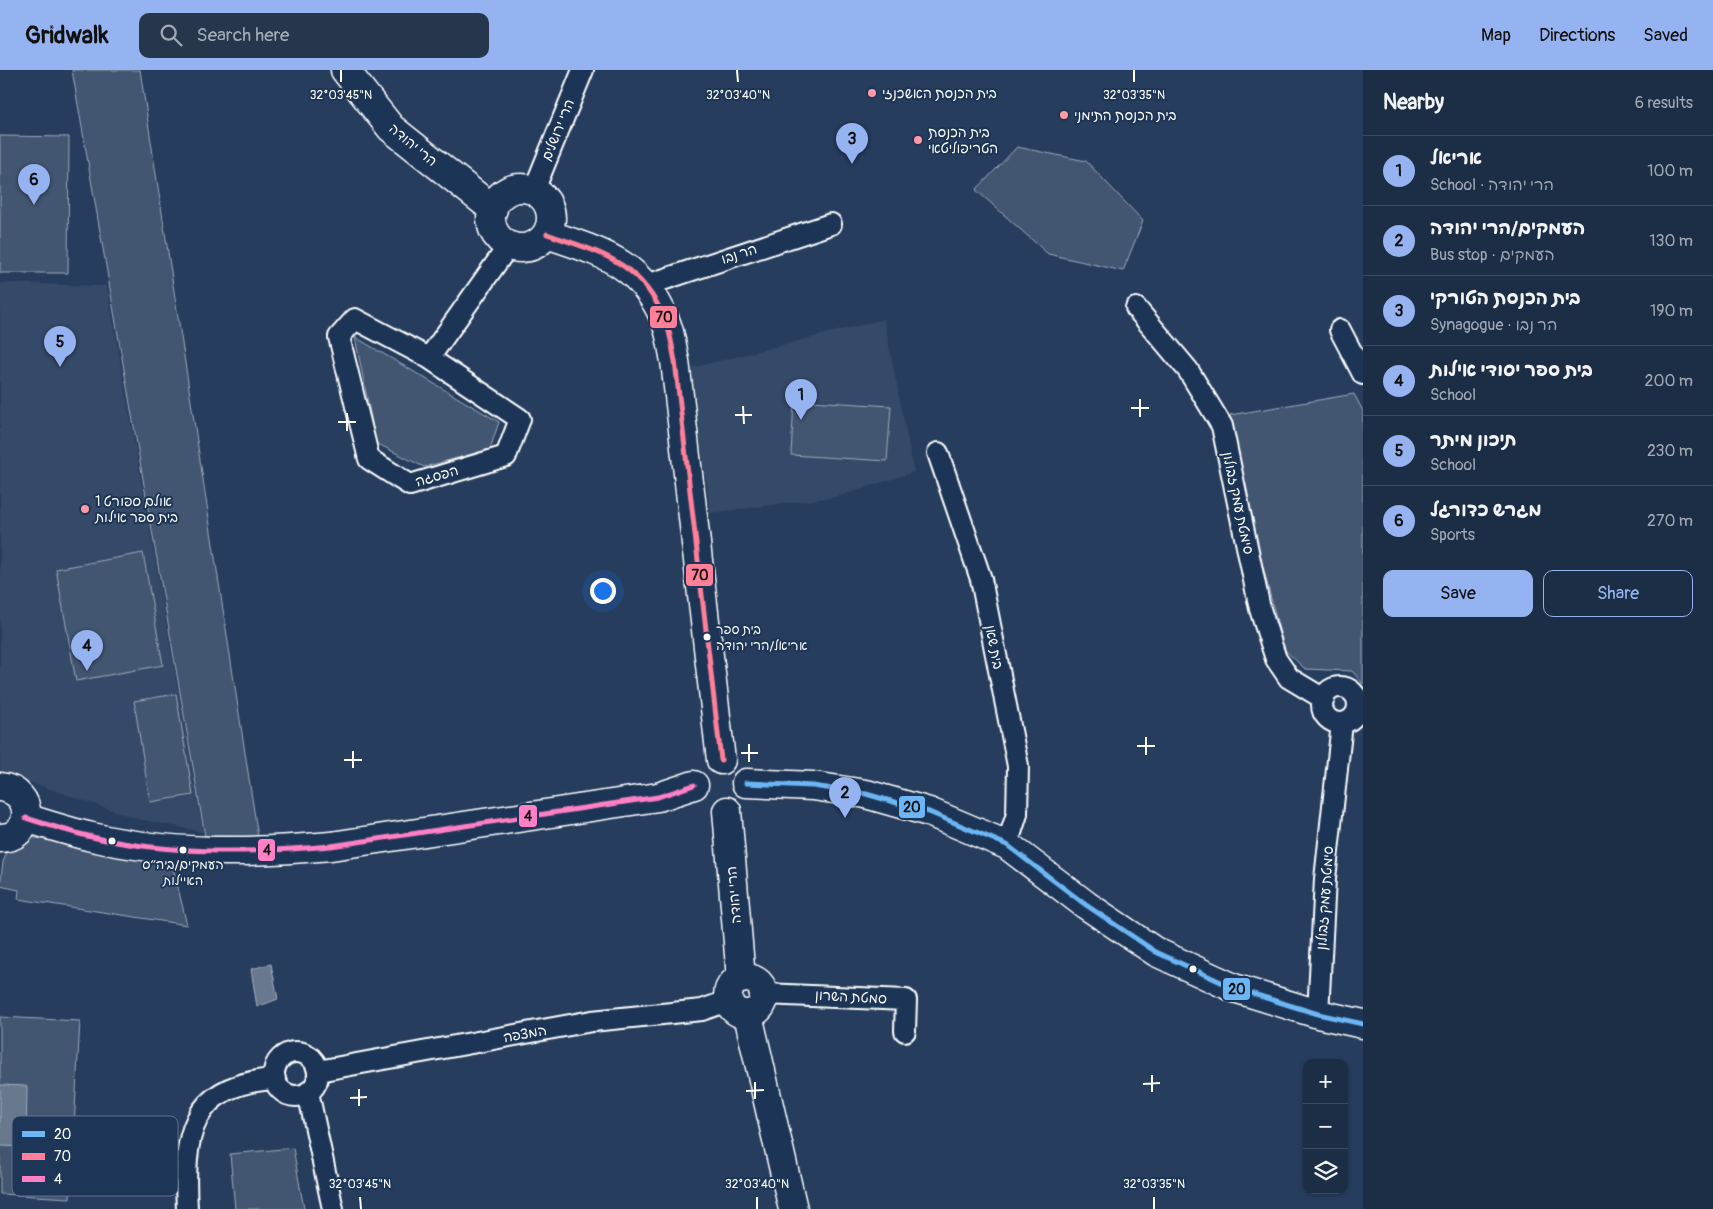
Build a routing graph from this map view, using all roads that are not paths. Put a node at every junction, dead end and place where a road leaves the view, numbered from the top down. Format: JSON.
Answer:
{"nodes":[{"id":1,"x":344,"y":70,"type":"edge"},
{"id":2,"x":583,"y":70,"type":"edge"},
{"id":3,"x":534,"y":190,"type":"junction"},
{"id":4,"x":492,"y":209,"type":"junction"},
{"id":5,"x":832,"y":224,"type":"dead end"},
{"id":6,"x":547,"y":234,"type":"junction"},
{"id":7,"x":509,"y":245,"type":"junction"},
{"id":8,"x":647,"y":285,"type":"junction"},
{"id":9,"x":1136,"y":308,"type":"dead end"},
{"id":10,"x":1340,"y":330,"type":"dead end"},
{"id":11,"x":429,"y":358,"type":"junction"},
{"id":12,"x":1363,"y":374,"type":"edge"},
{"id":13,"x":938,"y":453,"type":"dead end"},
{"id":14,"x":1324,"y":699,"type":"junction"},
{"id":15,"x":1361,"y":707,"type":"edge"},
{"id":16,"x":1342,"y":723,"type":"junction"},
{"id":17,"x":721,"y":760,"type":"junction"},
{"id":18,"x":746,"y":783,"type":"junction"},
{"id":19,"x":694,"y":785,"type":"junction"},
{"id":20,"x":0,"y":787,"type":"edge"},
{"id":21,"x":727,"y":811,"type":"junction"},
{"id":22,"x":26,"y":818,"type":"junction"},
{"id":23,"x":0,"y":838,"type":"edge"},
{"id":24,"x":1006,"y":845,"type":"junction"},
{"id":25,"x":734,"y":986,"type":"junction"},
{"id":26,"x":756,"y":1004,"type":"junction"},
{"id":27,"x":1318,"y":1014,"type":"junction"},
{"id":28,"x":1363,"y":1024,"type":"edge"},
{"id":29,"x":905,"y":1031,"type":"dead end"},
{"id":30,"x":318,"y":1071,"type":"junction"},
{"id":31,"x":275,"y":1078,"type":"junction"},
{"id":32,"x":308,"y":1092,"type":"junction"},
{"id":33,"x":187,"y":1209,"type":"edge"},
{"id":34,"x":333,"y":1209,"type":"edge"},
{"id":35,"x":793,"y":1209,"type":"edge"}],
"edges":[{"from":1,"to":4,"type":"street","name":"הרי יהודה"},
{"from":2,"to":3,"type":"street","name":"הרי ירושלים"},
{"from":3,"to":4,"type":"street"},
{"from":3,"to":6,"type":"street"},
{"from":4,"to":7,"type":"street"},
{"from":5,"to":8,"type":"street","name":"הר נבו"},
{"from":6,"to":7,"type":"street"},
{"from":6,"to":8,"type":"street"},
{"from":7,"to":11,"type":"street"},
{"from":8,"to":17,"type":"street"},
{"from":9,"to":14,"type":"street","name":"סימטת עמק זבולון"},
{"from":10,"to":12,"type":"street"},
{"from":11,"to":11,"type":"street","name":"הפסגה"},
{"from":13,"to":24,"type":"street","name":"בית שאן"},
{"from":14,"to":15,"type":"street"},
{"from":14,"to":16,"type":"street"},
{"from":15,"to":16,"type":"street"},
{"from":16,"to":27,"type":"street","name":"סימטת עמק זבולון"},
{"from":17,"to":18,"type":"street"},
{"from":17,"to":19,"type":"street"},
{"from":18,"to":21,"type":"street"},
{"from":18,"to":24,"type":"street"},
{"from":19,"to":21,"type":"street"},
{"from":19,"to":22,"type":"street"},
{"from":20,"to":22,"type":"street"},
{"from":21,"to":25,"type":"street","name":"הרי יהודה"},
{"from":22,"to":23,"type":"street"},
{"from":24,"to":27,"type":"street"},
{"from":25,"to":26,"type":"street"},
{"from":25,"to":30,"type":"street","name":"המצפה"},
{"from":26,"to":29,"type":"street","name":"סמטת השרון"},
{"from":26,"to":35,"type":"street"},
{"from":27,"to":28,"type":"street"},
{"from":30,"to":31,"type":"street"},
{"from":30,"to":32,"type":"street"},
{"from":31,"to":32,"type":"street"},
{"from":31,"to":33,"type":"street"},
{"from":32,"to":34,"type":"street"}]}
